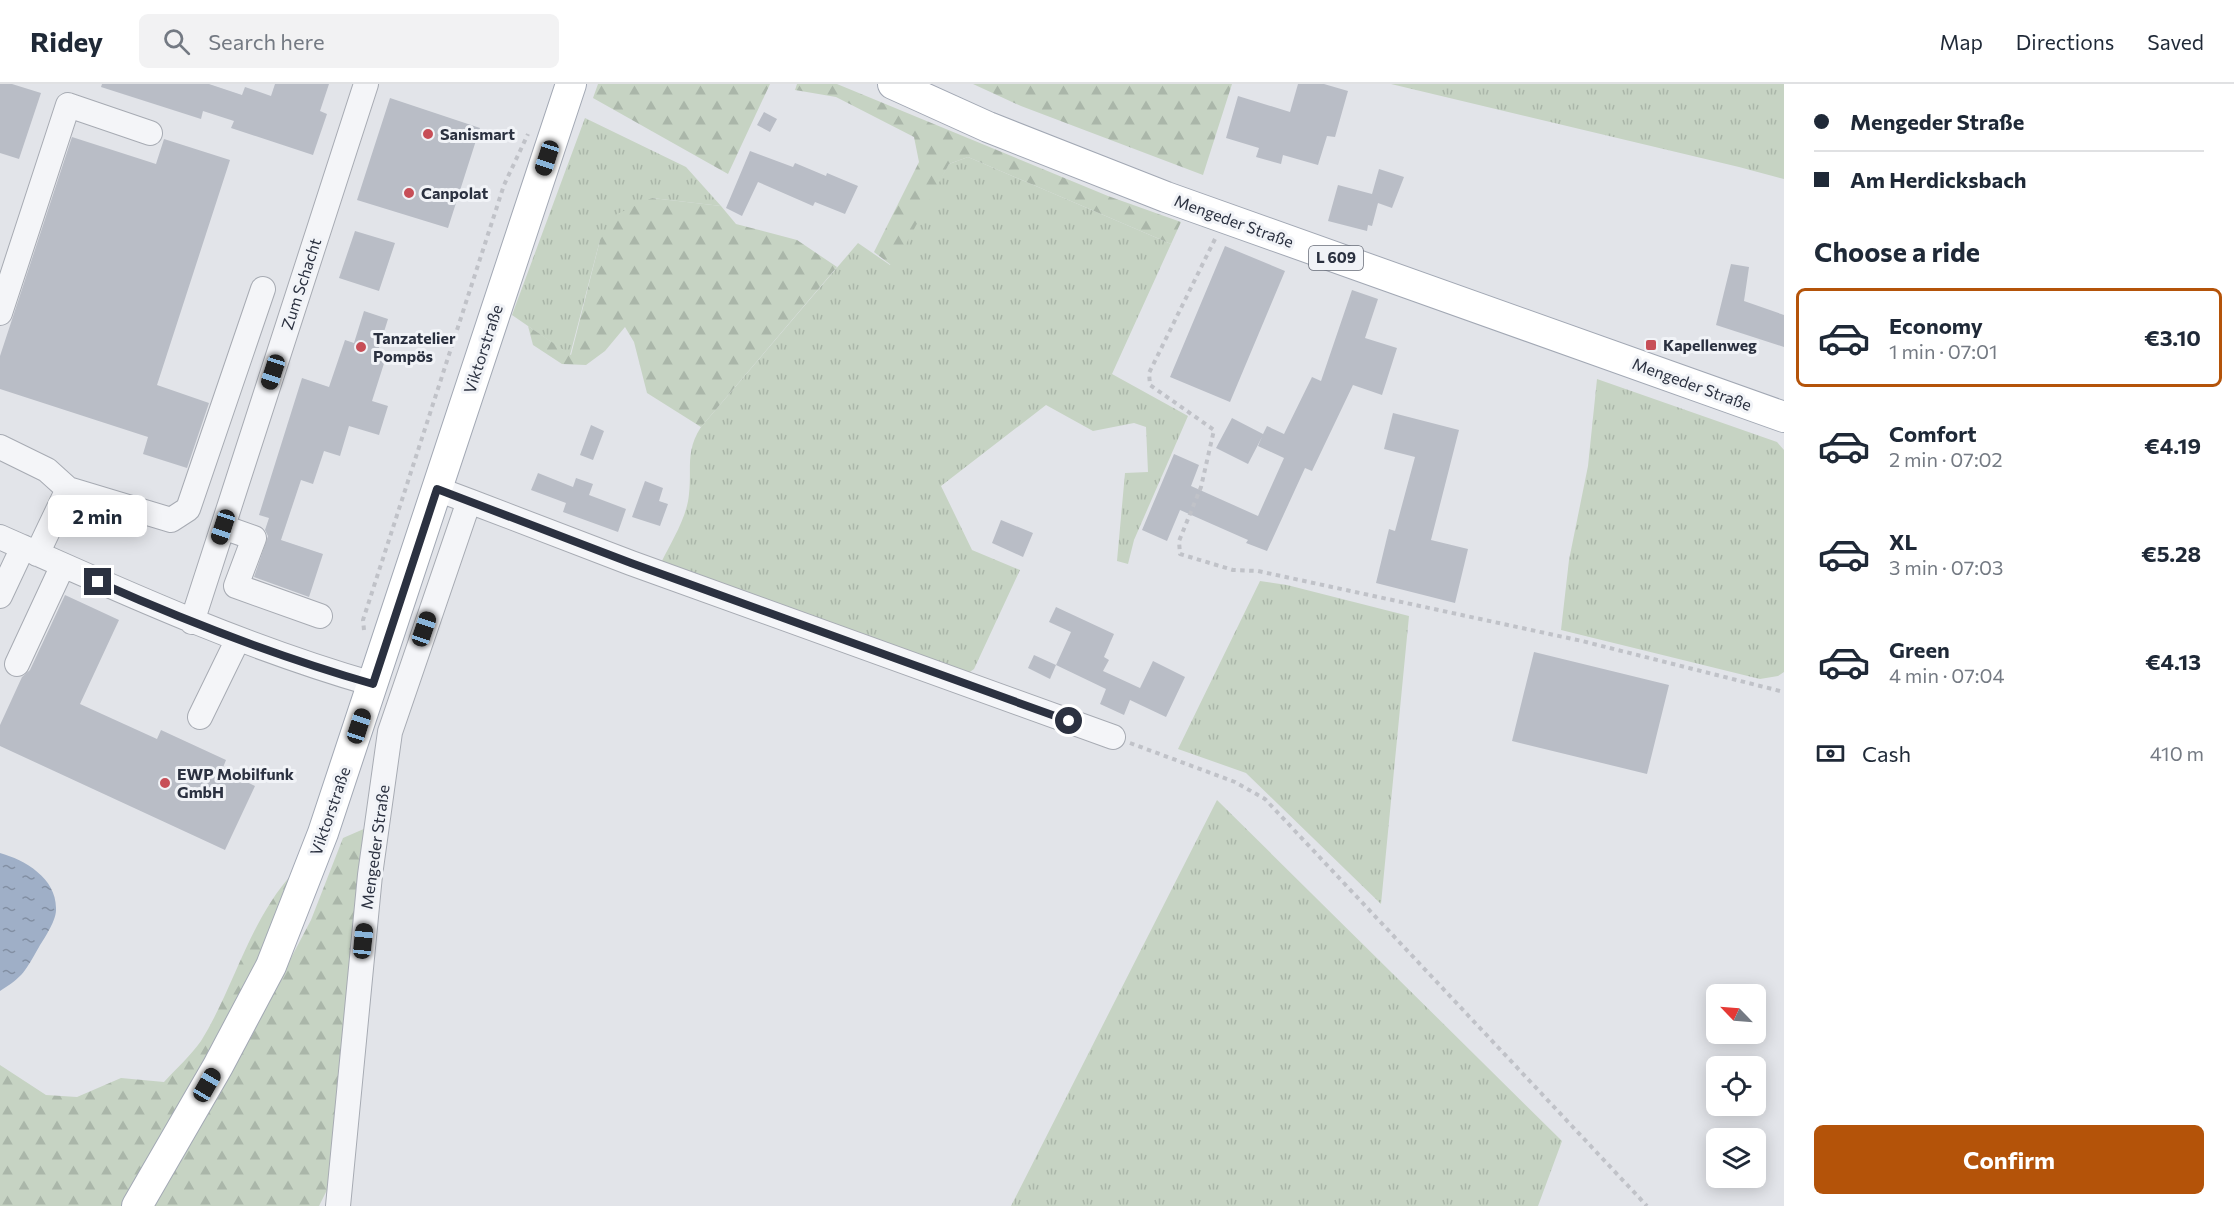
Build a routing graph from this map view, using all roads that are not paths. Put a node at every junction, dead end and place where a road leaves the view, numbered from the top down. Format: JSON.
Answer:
{"nodes":[{"id":1,"x":366,"y":84,"type":"edge"},
{"id":2,"x":571,"y":84,"type":"edge"},
{"id":3,"x":893,"y":84,"type":"edge"},
{"id":4,"x":150,"y":133,"type":"dead end"},
{"id":5,"x":263,"y":289,"type":"dead end"},
{"id":6,"x":0,"y":313,"type":"edge"},
{"id":7,"x":1784,"y":417,"type":"edge"},
{"id":8,"x":0,"y":447,"type":"edge"},
{"id":9,"x":68,"y":489,"type":"junction"},
{"id":10,"x":437,"y":489,"type":"junction"},
{"id":11,"x":469,"y":501,"type":"junction"},
{"id":12,"x":223,"y":527,"type":"junction"},
{"id":13,"x":0,"y":537,"type":"edge"},
{"id":14,"x":30,"y":551,"type":"junction"},
{"id":15,"x":63,"y":566,"type":"junction"},
{"id":16,"x":0,"y":596,"type":"edge"},
{"id":17,"x":320,"y":616,"type":"dead end"},
{"id":18,"x":192,"y":622,"type":"junction"},
{"id":19,"x":238,"y":639,"type":"junction"},
{"id":20,"x":17,"y":664,"type":"dead end"},
{"id":21,"x":373,"y":684,"type":"junction"},
{"id":22,"x":200,"y":717,"type":"dead end"},
{"id":23,"x":1113,"y":737,"type":"road end"},
{"id":24,"x":136,"y":1206,"type":"edge"},
{"id":25,"x":338,"y":1206,"type":"edge"}],
"edges":[{"from":1,"to":12,"type":"street","name":"Zum Schacht"},
{"from":2,"to":10,"type":"main road","name":"Viktorstraße"},
{"from":3,"to":7,"type":"main road","name":"Mengeder Straße","number":"L 609"},
{"from":4,"to":6,"type":"street"},
{"from":5,"to":9,"type":"street"},
{"from":8,"to":9,"type":"street"},
{"from":9,"to":14,"type":"street"},
{"from":10,"to":11,"type":"street"},
{"from":10,"to":21,"type":"main road","name":"Viktorstraße"},
{"from":11,"to":23,"type":"street"},
{"from":11,"to":25,"type":"street","name":"Mengeder Straße"},
{"from":12,"to":17,"type":"street"},
{"from":12,"to":18,"type":"street","name":"Zum Schacht"},
{"from":13,"to":14,"type":"street"},
{"from":14,"to":15,"type":"street"},
{"from":14,"to":16,"type":"street"},
{"from":15,"to":18,"type":"street"},
{"from":15,"to":20,"type":"street"},
{"from":18,"to":19,"type":"street"},
{"from":19,"to":21,"type":"street"},
{"from":19,"to":22,"type":"street"},
{"from":21,"to":24,"type":"main road","name":"Viktorstraße"}]}
